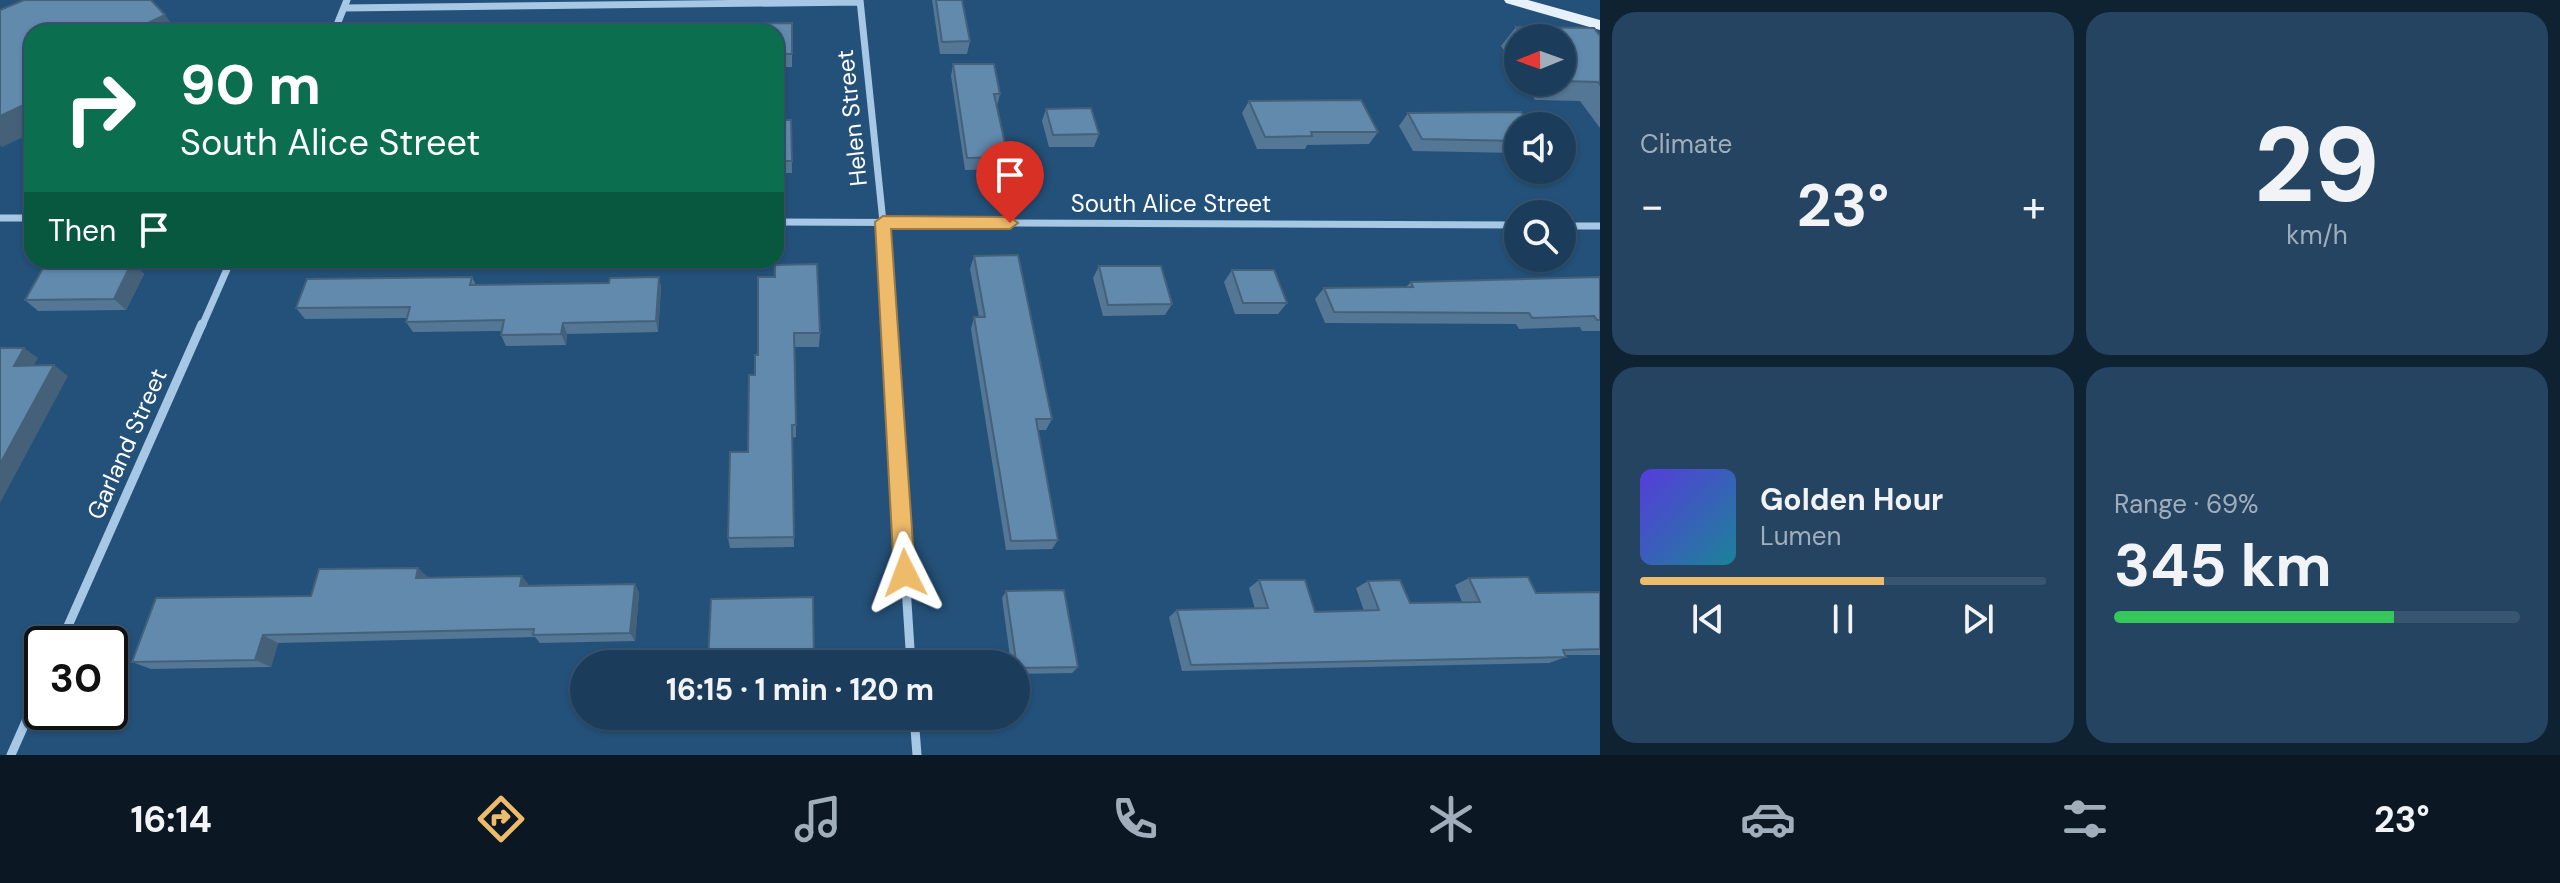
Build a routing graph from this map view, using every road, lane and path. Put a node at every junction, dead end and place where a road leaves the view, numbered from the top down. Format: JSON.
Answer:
{"nodes":[{"id":1,"x":347,"y":0,"type":"edge"},
{"id":2,"x":1511,"y":0,"type":"edge"},
{"id":3,"x":860,"y":1,"type":"edge"},
{"id":4,"x":344,"y":8,"type":"junction"},
{"id":5,"x":337,"y":24,"type":"edge"},
{"id":6,"x":1600,"y":25,"type":"edge"},
{"id":7,"x":0,"y":218,"type":"edge"},
{"id":8,"x":24,"y":218,"type":"edge"},
{"id":9,"x":784,"y":222,"type":"edge"},
{"id":10,"x":883,"y":222,"type":"junction"},
{"id":11,"x":1504,"y":225,"type":"edge"},
{"id":12,"x":1576,"y":226,"type":"edge"},
{"id":13,"x":1600,"y":226,"type":"edge"},
{"id":14,"x":227,"y":268,"type":"edge"},
{"id":15,"x":68,"y":626,"type":"edge"},
{"id":16,"x":910,"y":650,"type":"edge"},
{"id":17,"x":24,"y":726,"type":"edge"},
{"id":18,"x":915,"y":730,"type":"edge"},
{"id":19,"x":11,"y":755,"type":"edge"},
{"id":20,"x":917,"y":755,"type":"edge"}],
"edges":[{"from":1,"to":4,"type":"street"},
{"from":2,"to":6,"type":"main road"},
{"from":3,"to":4,"type":"street"},
{"from":3,"to":10,"type":"street","name":"Helen Street"},
{"from":4,"to":5,"type":"street"},
{"from":7,"to":8,"type":"street"},
{"from":9,"to":10,"type":"street","name":"South Alice Street"},
{"from":10,"to":11,"type":"street","name":"South Alice Street"},
{"from":10,"to":16,"type":"street","name":"Helen Street"},
{"from":12,"to":13,"type":"street"},
{"from":14,"to":15,"type":"street","name":"Garland Street"},
{"from":17,"to":19,"type":"street"},
{"from":18,"to":20,"type":"street"}]}
